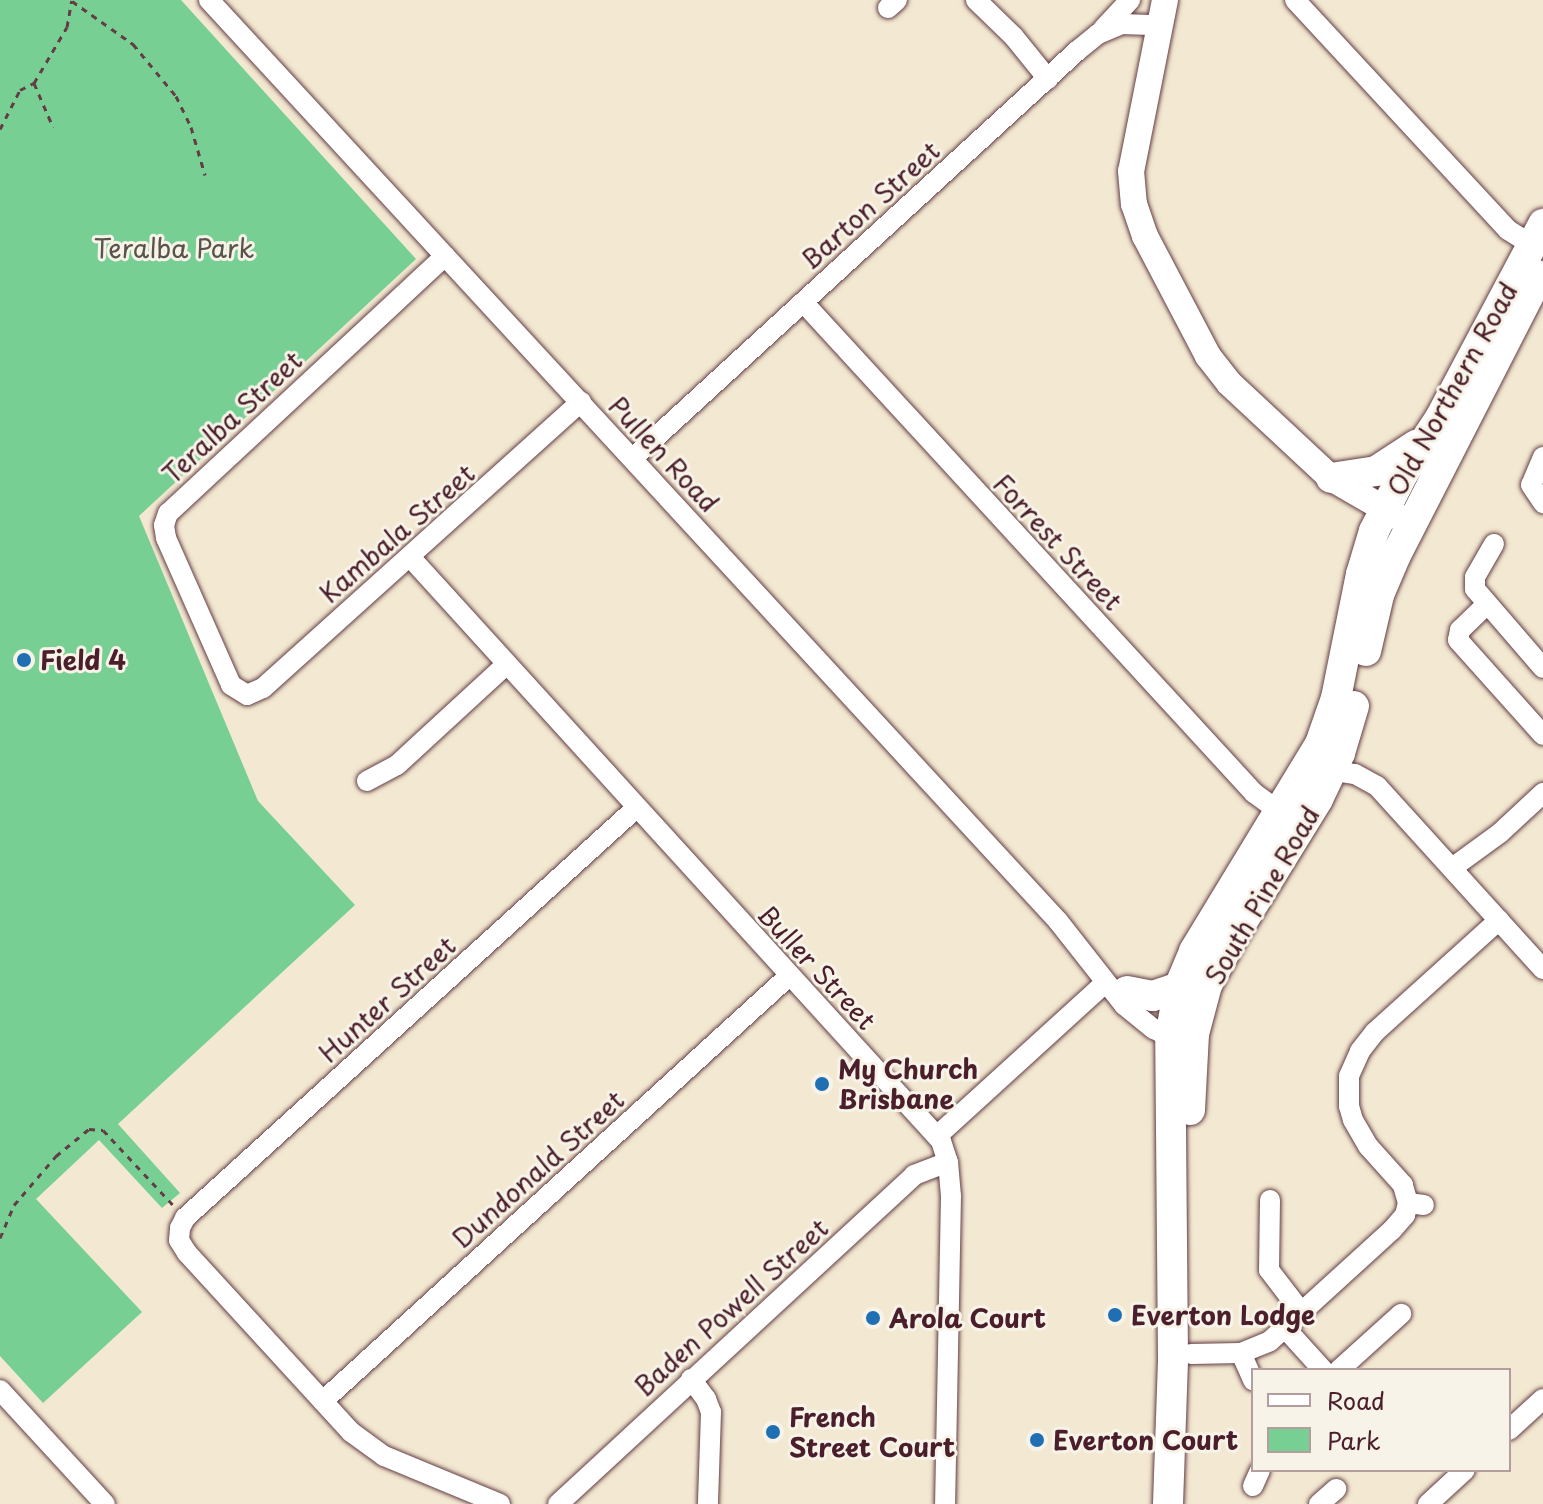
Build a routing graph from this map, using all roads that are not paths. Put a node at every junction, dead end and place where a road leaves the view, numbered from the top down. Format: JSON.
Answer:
{"nodes":[{"id":1,"x":209,"y":0,"type":"edge"},
{"id":2,"x":976,"y":0,"type":"edge"},
{"id":3,"x":1130,"y":0,"type":"edge"},
{"id":4,"x":1295,"y":0,"type":"edge"},
{"id":5,"x":1161,"y":13,"type":"edge"},
{"id":6,"x":1098,"y":34,"type":"junction"},
{"id":7,"x":1048,"y":79,"type":"junction"},
{"id":8,"x":1539,"y":245,"type":"edge"},
{"id":9,"x":445,"y":256,"type":"junction"},
{"id":10,"x":803,"y":302,"type":"junction"},
{"id":11,"x":581,"y":402,"type":"junction"},
{"id":12,"x":1429,"y":435,"type":"junction"},
{"id":13,"x":1543,"y":457,"type":"edge"},
{"id":14,"x":633,"y":458,"type":"junction"},
{"id":15,"x":1331,"y":478,"type":"junction"},
{"id":16,"x":1543,"y":503,"type":"edge"},
{"id":17,"x":1383,"y":511,"type":"junction"},
{"id":18,"x":1412,"y":524,"type":"junction"},
{"id":19,"x":1494,"y":544,"type":"dead end"},
{"id":20,"x":410,"y":557,"type":"junction"},
{"id":21,"x":1486,"y":605,"type":"junction"},
{"id":22,"x":507,"y":664,"type":"junction"},
{"id":23,"x":1543,"y":668,"type":"edge"},
{"id":24,"x":243,"y":693,"type":"joint"},
{"id":25,"x":1543,"y":735,"type":"edge"},
{"id":26,"x":1320,"y":769,"type":"junction"},
{"id":27,"x":367,"y":781,"type":"dead end"},
{"id":28,"x":1543,"y":793,"type":"edge"},
{"id":29,"x":636,"y":808,"type":"junction"},
{"id":30,"x":1280,"y":812,"type":"junction"},
{"id":31,"x":1452,"y":868,"type":"junction"},
{"id":32,"x":1499,"y":920,"type":"junction"},
{"id":33,"x":1543,"y":969,"type":"edge"},
{"id":34,"x":789,"y":976,"type":"junction"},
{"id":35,"x":1116,"y":987,"type":"junction"},
{"id":36,"x":1179,"y":987,"type":"junction"},
{"id":37,"x":1182,"y":1036,"type":"junction"},
{"id":38,"x":937,"y":1136,"type":"junction"},
{"id":39,"x":948,"y":1162,"type":"junction"},
{"id":40,"x":1270,"y":1200,"type":"dead end"},
{"id":41,"x":1302,"y":1313,"type":"junction"},
{"id":42,"x":1401,"y":1314,"type":"dead end"},
{"id":43,"x":1285,"y":1328,"type":"junction"},
{"id":44,"x":1241,"y":1353,"type":"junction"},
{"id":45,"x":1191,"y":1354,"type":"junction"},
{"id":46,"x":1321,"y":1368,"type":"edge"},
{"id":47,"x":1341,"y":1368,"type":"edge"},
{"id":48,"x":1251,"y":1376,"type":"edge"},
{"id":49,"x":691,"y":1379,"type":"junction"},
{"id":50,"x":0,"y":1390,"type":"edge"},
{"id":51,"x":1543,"y":1399,"type":"edge"},
{"id":52,"x":323,"y":1401,"type":"junction"},
{"id":53,"x":1511,"y":1428,"type":"edge"},
{"id":54,"x":1463,"y":1472,"type":"edge"},
{"id":55,"x":1336,"y":1489,"type":"dead end"},
{"id":56,"x":105,"y":1504,"type":"edge"},
{"id":57,"x":500,"y":1504,"type":"edge"},
{"id":58,"x":558,"y":1504,"type":"edge"},
{"id":59,"x":708,"y":1504,"type":"edge"},
{"id":60,"x":945,"y":1504,"type":"edge"},
{"id":61,"x":1168,"y":1504,"type":"edge"},
{"id":62,"x":1187,"y":1504,"type":"edge"},
{"id":63,"x":1319,"y":1504,"type":"edge"},
{"id":64,"x":1428,"y":1504,"type":"edge"}],
"edges":[{"from":1,"to":9,"type":"street","name":"Pullen Road"},
{"from":2,"to":7,"type":"street"},
{"from":3,"to":6,"type":"street"},
{"from":4,"to":8,"type":"street"},
{"from":5,"to":6,"type":"street","name":"Barton Street"},
{"from":5,"to":15,"type":"main road"},
{"from":6,"to":7,"type":"street","name":"Barton Street"},
{"from":7,"to":10,"type":"street","name":"Barton Street"},
{"from":8,"to":12,"type":"highway","name":"Old Northern Road"},
{"from":8,"to":18,"type":"highway","name":"Old Northern Road"},
{"from":9,"to":11,"type":"street","name":"Pullen Road"},
{"from":9,"to":24,"type":"street","name":"Teralba Street"},
{"from":10,"to":14,"type":"street","name":"Barton Street"},
{"from":10,"to":30,"type":"street","name":"Forrest Street"},
{"from":11,"to":14,"type":"street","name":"Pullen Road"},
{"from":11,"to":20,"type":"street","name":"Kambala Street"},
{"from":12,"to":15,"type":"highway"},
{"from":12,"to":17,"type":"highway","name":"Old Northern Road"},
{"from":13,"to":16,"type":"street"},
{"from":14,"to":35,"type":"street","name":"Pullen Road"},
{"from":15,"to":17,"type":"main road"},
{"from":17,"to":18,"type":"main road"},
{"from":17,"to":26,"type":"highway","name":"South Pine Road"},
{"from":18,"to":26,"type":"highway","name":"South Pine Road"},
{"from":19,"to":21,"type":"street"},
{"from":20,"to":22,"type":"street","name":"Buller Street"},
{"from":20,"to":24,"type":"street","name":"Kambala Street"},
{"from":21,"to":23,"type":"street"},
{"from":21,"to":25,"type":"street"},
{"from":22,"to":27,"type":"street"},
{"from":22,"to":29,"type":"street","name":"Buller Street"},
{"from":26,"to":30,"type":"highway","name":"South Pine Road"},
{"from":26,"to":31,"type":"street"},
{"from":26,"to":37,"type":"highway","name":"South Pine Road"},
{"from":28,"to":31,"type":"street"},
{"from":29,"to":34,"type":"street","name":"Buller Street"},
{"from":29,"to":52,"type":"street","name":"Hunter Street"},
{"from":30,"to":36,"type":"highway","name":"South Pine Road"},
{"from":31,"to":32,"type":"street"},
{"from":32,"to":33,"type":"street"},
{"from":32,"to":41,"type":"street"},
{"from":34,"to":38,"type":"street","name":"Buller Street"},
{"from":34,"to":52,"type":"street","name":"Dundonald Street"},
{"from":35,"to":36,"type":"highway"},
{"from":35,"to":37,"type":"street","name":"Pullen Road"},
{"from":35,"to":38,"type":"street"},
{"from":36,"to":37,"type":"highway","name":"South Pine Road"},
{"from":37,"to":45,"type":"highway","name":"South Pine Road"},
{"from":37,"to":61,"type":"highway","name":"South Pine Road"},
{"from":38,"to":39,"type":"street","name":"Buller Street"},
{"from":39,"to":49,"type":"street","name":"Baden Powell Street"},
{"from":39,"to":60,"type":"street","name":"Buller Street"},
{"from":40,"to":41,"type":"street"},
{"from":41,"to":43,"type":"street"},
{"from":42,"to":47,"type":"street"},
{"from":43,"to":44,"type":"street"},
{"from":43,"to":46,"type":"street"},
{"from":44,"to":45,"type":"street"},
{"from":44,"to":48,"type":"street"},
{"from":45,"to":62,"type":"highway","name":"South Pine Road"},
{"from":49,"to":58,"type":"street","name":"Baden Powell Street"},
{"from":49,"to":59,"type":"street"},
{"from":50,"to":56,"type":"street"},
{"from":51,"to":53,"type":"street"},
{"from":52,"to":57,"type":"street"},
{"from":54,"to":64,"type":"street"},
{"from":55,"to":63,"type":"street"}]}
